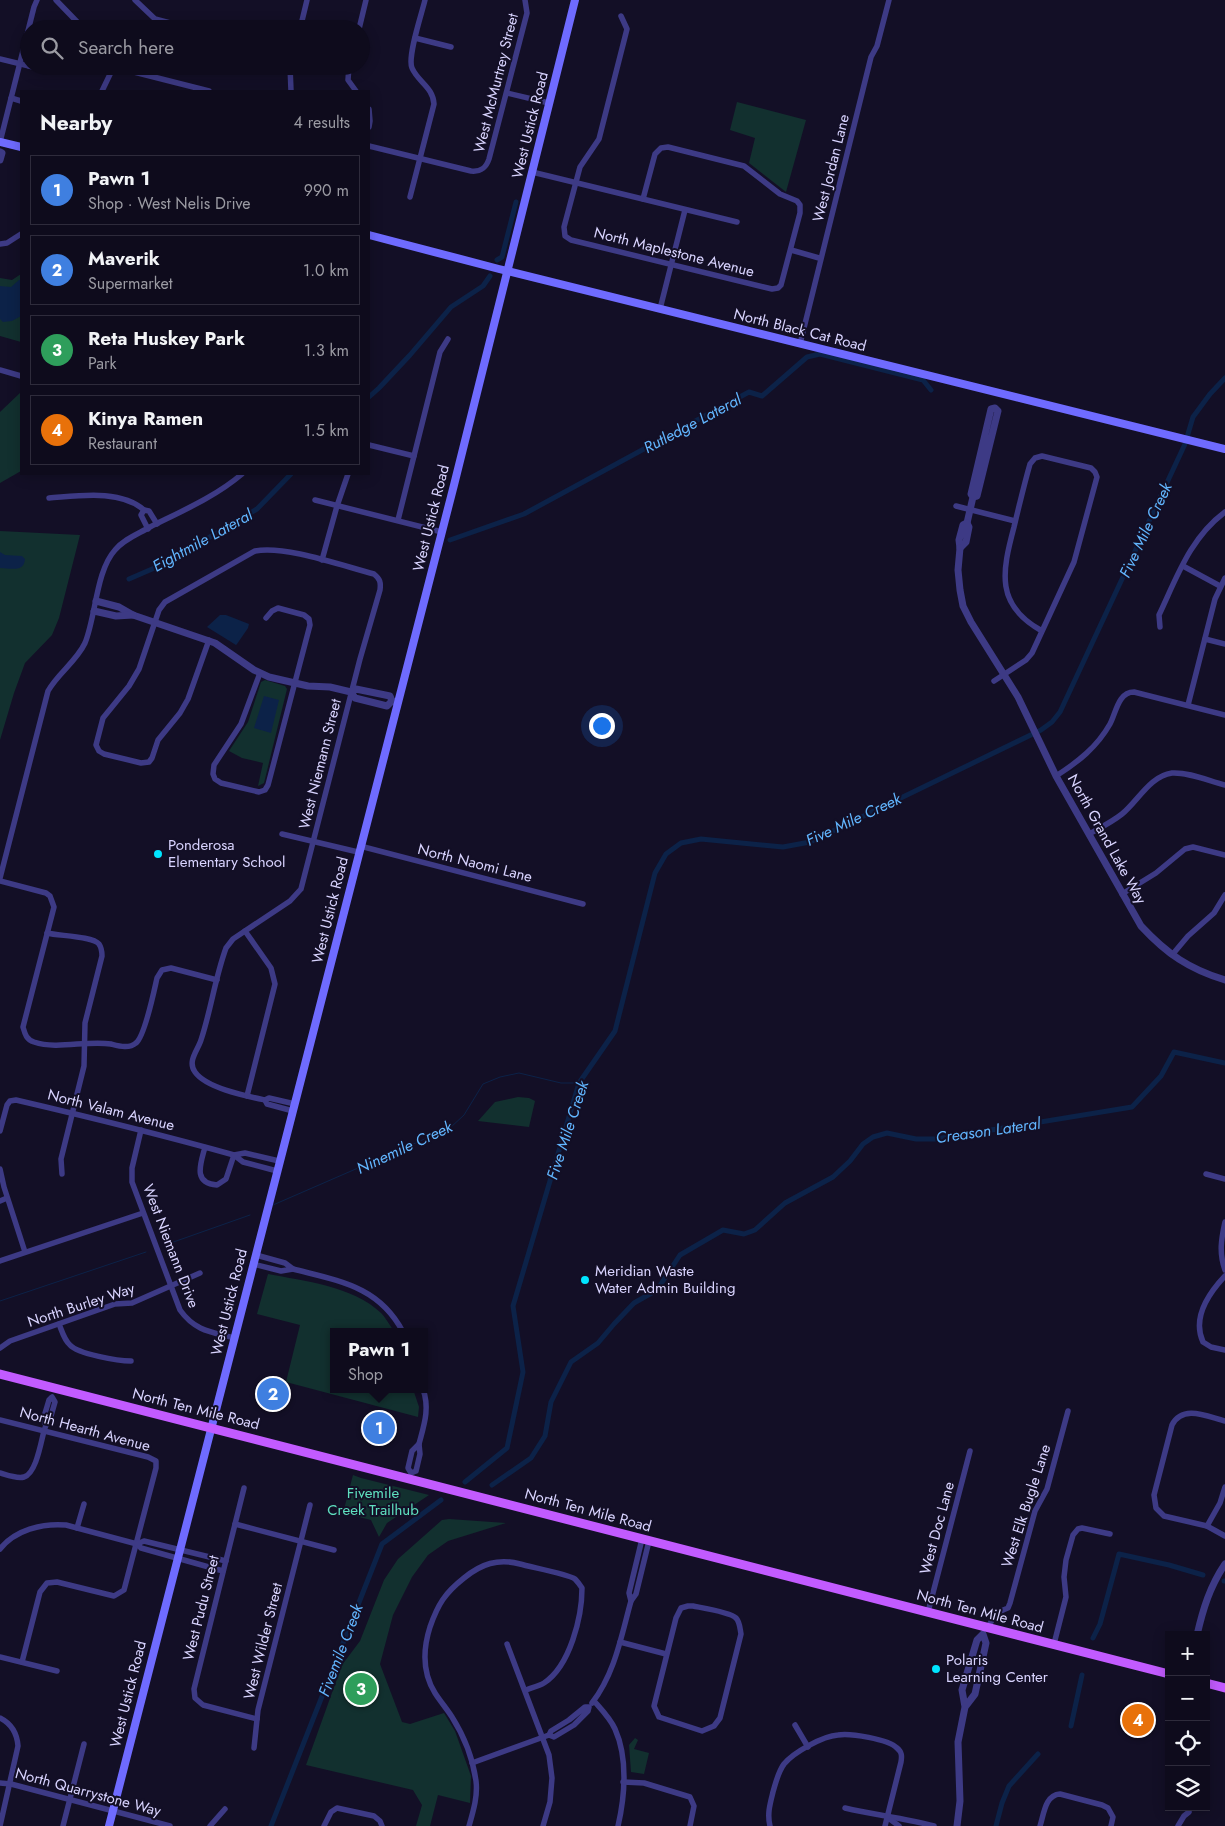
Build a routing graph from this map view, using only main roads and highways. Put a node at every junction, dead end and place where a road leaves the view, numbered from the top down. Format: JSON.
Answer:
{"nodes":[{"id":1,"x":575,"y":0,"type":"edge"},
{"id":2,"x":0,"y":142,"type":"edge"},
{"id":3,"x":20,"y":147,"type":"edge"},
{"id":4,"x":370,"y":235,"type":"edge"},
{"id":5,"x":508,"y":271,"type":"junction"},
{"id":6,"x":1225,"y":449,"type":"edge"},
{"id":7,"x":0,"y":1374,"type":"edge"},
{"id":8,"x":211,"y":1427,"type":"junction"},
{"id":9,"x":1165,"y":1673,"type":"edge"},
{"id":10,"x":1210,"y":1685,"type":"edge"},
{"id":11,"x":1225,"y":1688,"type":"edge"},
{"id":12,"x":109,"y":1826,"type":"edge"}],
"edges":[{"from":1,"to":5,"type":"main road","name":"West Ustick Road"},
{"from":2,"to":3,"type":"main road"},
{"from":4,"to":5,"type":"main road","name":"North Black Cat Road"},
{"from":5,"to":6,"type":"main road","name":"North Black Cat Road"},
{"from":5,"to":8,"type":"main road","name":"West Ustick Road"},
{"from":7,"to":8,"type":"main road","name":"North Ten Mile Road"},
{"from":8,"to":9,"type":"main road","name":"North Ten Mile Road"},
{"from":8,"to":12,"type":"main road","name":"West Ustick Road"},
{"from":10,"to":11,"type":"main road"}]}
